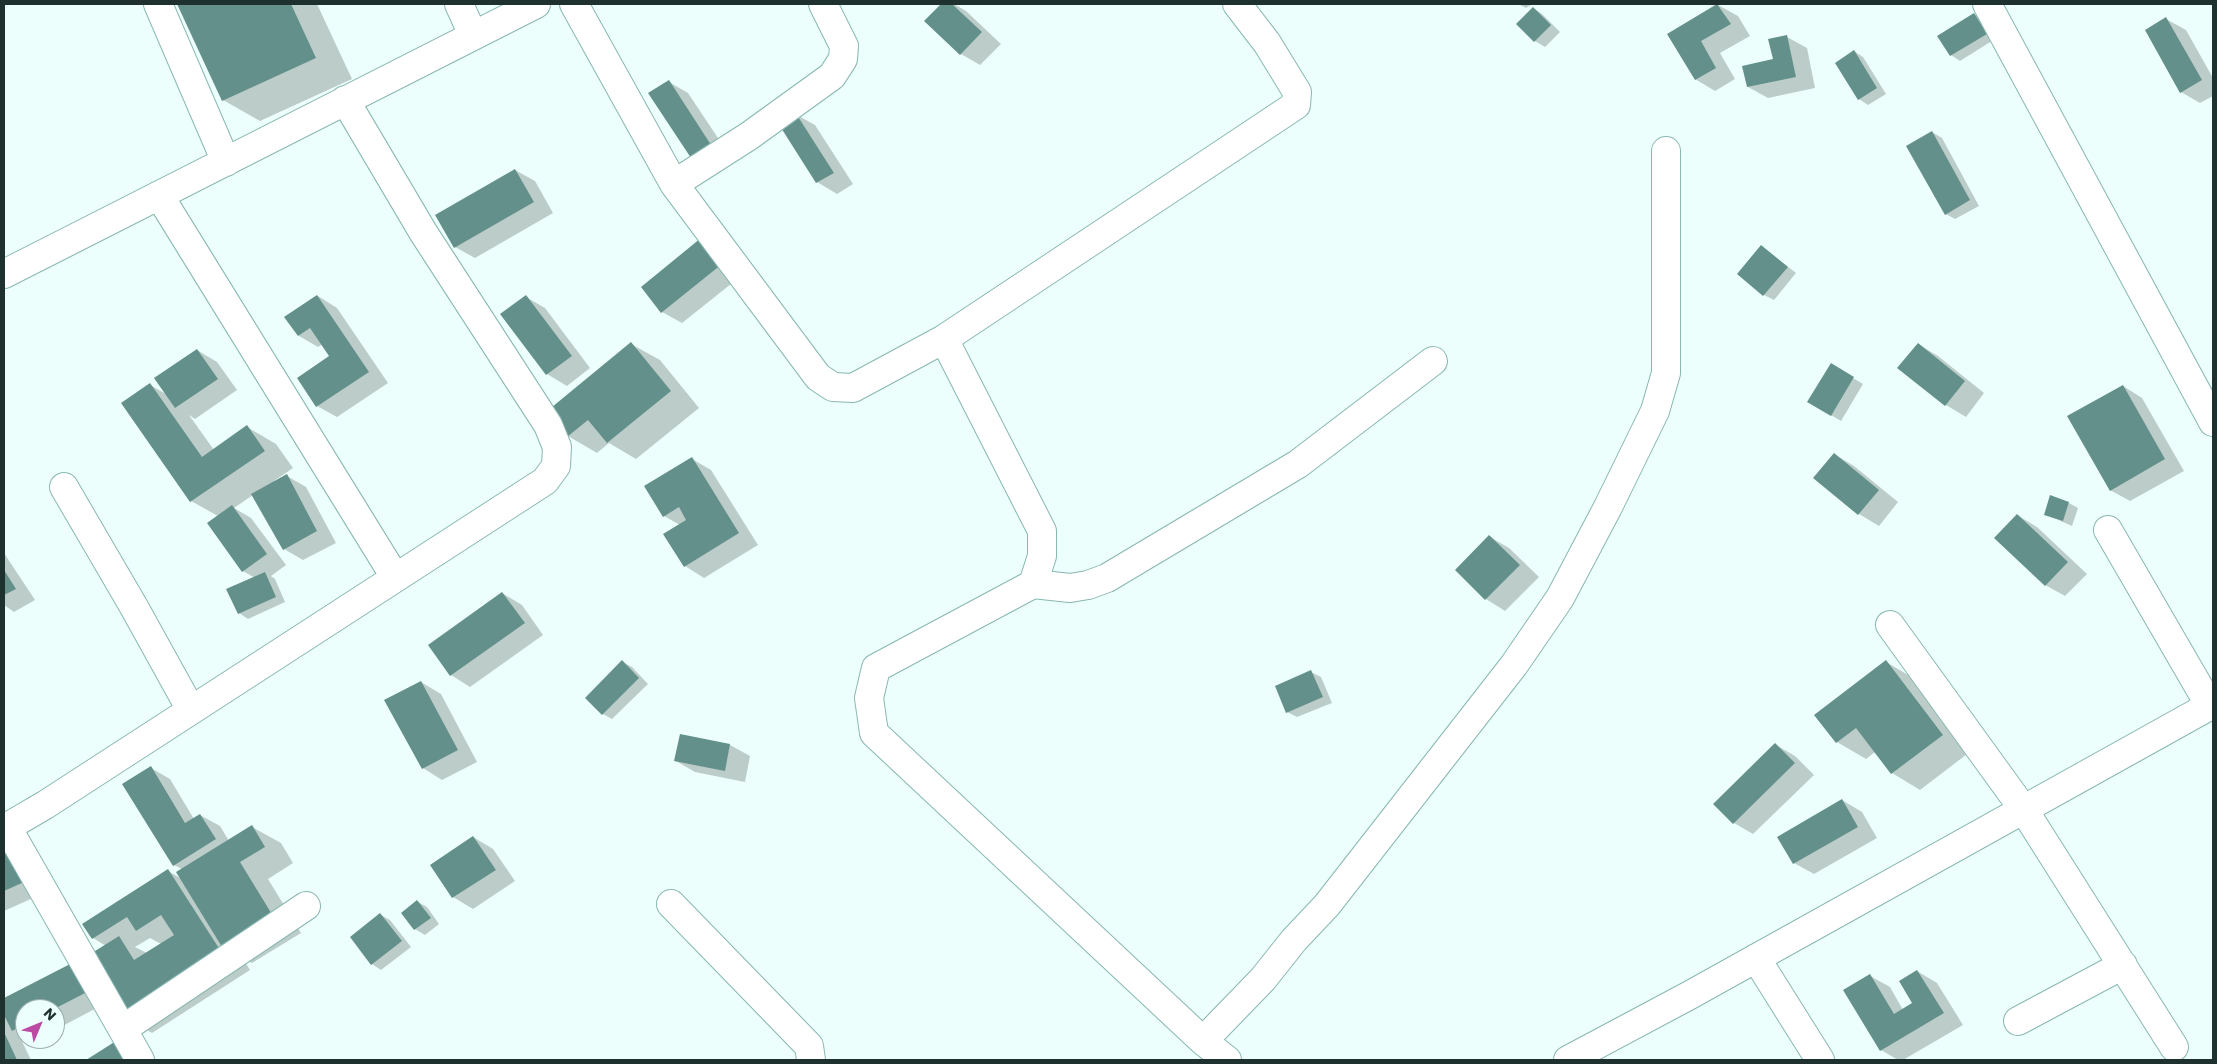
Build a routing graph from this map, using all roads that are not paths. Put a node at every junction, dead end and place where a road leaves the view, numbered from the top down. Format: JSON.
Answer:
{"nodes":[{"id":1,"x":158,"y":4,"type":"edge"},
{"id":2,"x":459,"y":4,"type":"edge"},
{"id":3,"x":536,"y":4,"type":"edge"},
{"id":4,"x":574,"y":4,"type":"edge"},
{"id":5,"x":823,"y":4,"type":"edge"},
{"id":6,"x":1237,"y":4,"type":"edge"},
{"id":7,"x":1987,"y":4,"type":"edge"},
{"id":8,"x":473,"y":35,"type":"junction"},
{"id":9,"x":345,"y":100,"type":"junction"},
{"id":10,"x":1666,"y":151,"type":"dead end"},
{"id":11,"x":226,"y":162,"type":"junction"},
{"id":12,"x":674,"y":184,"type":"junction"},
{"id":13,"x":159,"y":195,"type":"junction"},
{"id":14,"x":4,"y":274,"type":"edge"},
{"id":15,"x":944,"y":339,"type":"junction"},
{"id":16,"x":1433,"y":361,"type":"dead end"},
{"id":17,"x":2213,"y":422,"type":"edge"},
{"id":18,"x":64,"y":487,"type":"dead end"},
{"id":19,"x":2108,"y":530,"type":"dead end"},
{"id":20,"x":394,"y":577,"type":"junction"},
{"id":21,"x":1033,"y":584,"type":"junction"},
{"id":22,"x":1890,"y":625,"type":"dead end"},
{"id":23,"x":2212,"y":705,"type":"edge"},
{"id":24,"x":191,"y":710,"type":"junction"},
{"id":25,"x":2024,"y":810,"type":"junction"},
{"id":26,"x":5,"y":828,"type":"edge"},
{"id":27,"x":671,"y":904,"type":"dead end"},
{"id":28,"x":306,"y":906,"type":"dead end"},
{"id":29,"x":1756,"y":958,"type":"junction"},
{"id":30,"x":2123,"y":965,"type":"junction"},
{"id":31,"x":2018,"y":1021,"type":"dead end"},
{"id":32,"x":123,"y":1029,"type":"junction"},
{"id":33,"x":1203,"y":1041,"type":"junction"},
{"id":34,"x":2174,"y":1047,"type":"dead end"},
{"id":35,"x":140,"y":1060,"type":"edge"},
{"id":36,"x":811,"y":1060,"type":"edge"},
{"id":37,"x":1227,"y":1060,"type":"edge"},
{"id":38,"x":1568,"y":1060,"type":"edge"},
{"id":39,"x":1820,"y":1060,"type":"edge"}],
"edges":[{"from":1,"to":11,"type":"street"},
{"from":2,"to":8,"type":"street"},
{"from":3,"to":8,"type":"street"},
{"from":4,"to":12,"type":"street"},
{"from":5,"to":12,"type":"street"},
{"from":6,"to":15,"type":"street"},
{"from":7,"to":17,"type":"street"},
{"from":8,"to":9,"type":"street"},
{"from":9,"to":11,"type":"street"},
{"from":9,"to":20,"type":"street"},
{"from":10,"to":33,"type":"street"},
{"from":11,"to":13,"type":"street"},
{"from":12,"to":15,"type":"street"},
{"from":13,"to":14,"type":"street"},
{"from":13,"to":20,"type":"street"},
{"from":15,"to":21,"type":"street"},
{"from":16,"to":21,"type":"street"},
{"from":18,"to":24,"type":"street"},
{"from":19,"to":23,"type":"street"},
{"from":20,"to":24,"type":"street"},
{"from":21,"to":33,"type":"street"},
{"from":22,"to":25,"type":"street"},
{"from":23,"to":25,"type":"street"},
{"from":24,"to":26,"type":"street"},
{"from":25,"to":29,"type":"street"},
{"from":25,"to":30,"type":"street"},
{"from":26,"to":32,"type":"street"},
{"from":27,"to":36,"type":"street"},
{"from":28,"to":32,"type":"street"},
{"from":29,"to":38,"type":"street"},
{"from":29,"to":39,"type":"street"},
{"from":30,"to":31,"type":"street"},
{"from":30,"to":34,"type":"street"},
{"from":32,"to":35,"type":"street"},
{"from":33,"to":37,"type":"street"}]}
